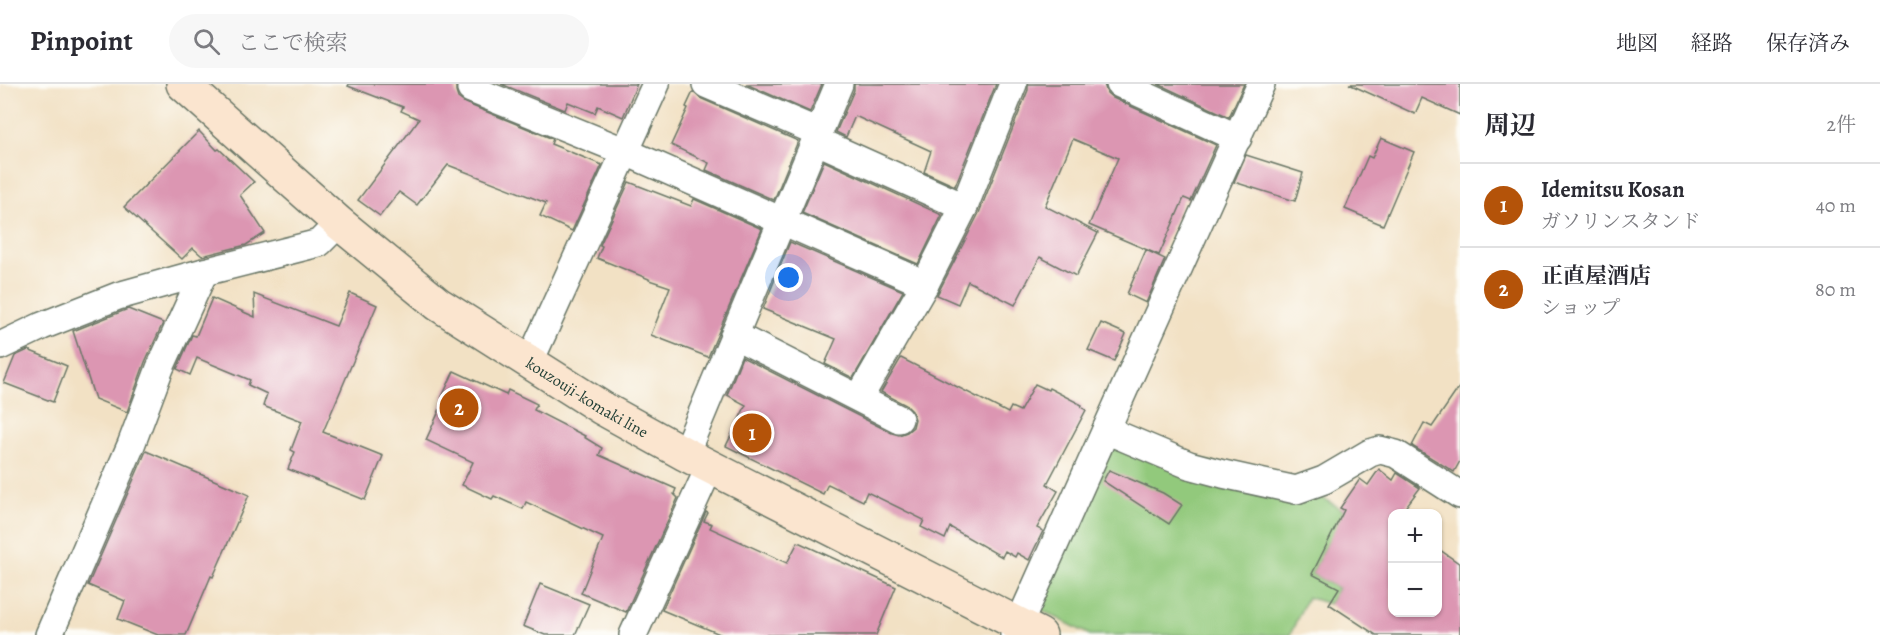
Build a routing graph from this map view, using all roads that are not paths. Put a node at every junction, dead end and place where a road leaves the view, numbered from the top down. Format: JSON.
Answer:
{"nodes":[{"id":1,"x":183,"y":84,"type":"edge"},
{"id":2,"x":473,"y":84,"type":"edge"},
{"id":3,"x":656,"y":84,"type":"edge"},
{"id":4,"x":706,"y":84,"type":"edge"},
{"id":5,"x":839,"y":84,"type":"edge"},
{"id":6,"x":1013,"y":84,"type":"edge"},
{"id":7,"x":1120,"y":84,"type":"edge"},
{"id":8,"x":1261,"y":84,"type":"edge"},
{"id":9,"x":817,"y":136,"type":"junction"},
{"id":10,"x":1238,"y":138,"type":"junction"},
{"id":11,"x":626,"y":152,"type":"junction"},
{"id":12,"x":964,"y":207,"type":"junction"},
{"id":13,"x":781,"y":220,"type":"junction"},
{"id":14,"x":339,"y":223,"type":"junction"},
{"id":15,"x":204,"y":272,"type":"junction"},
{"id":16,"x":926,"y":284,"type":"junction"},
{"id":17,"x":734,"y":335,"type":"junction"},
{"id":18,"x":0,"y":346,"type":"edge"},
{"id":19,"x":530,"y":361,"type":"junction"},
{"id":20,"x":858,"y":398,"type":"junction"},
{"id":21,"x":899,"y":419,"type":"dead end"},
{"id":22,"x":1107,"y":430,"type":"junction"},
{"id":23,"x":698,"y":460,"type":"junction"},
{"id":24,"x":1459,"y":491,"type":"edge"},
{"id":25,"x":1025,"y":631,"type":"edge"},
{"id":26,"x":49,"y":635,"type":"edge"},
{"id":27,"x":633,"y":635,"type":"edge"}],
"edges":[{"from":1,"to":14,"type":"main road","name":"kouzouji-komaki line"},
{"from":2,"to":11,"type":"street"},
{"from":3,"to":11,"type":"street"},
{"from":4,"to":9,"type":"street"},
{"from":5,"to":9,"type":"street"},
{"from":6,"to":12,"type":"street"},
{"from":7,"to":10,"type":"street"},
{"from":8,"to":10,"type":"street"},
{"from":9,"to":12,"type":"street"},
{"from":9,"to":13,"type":"street"},
{"from":10,"to":22,"type":"street"},
{"from":11,"to":13,"type":"street"},
{"from":11,"to":19,"type":"street"},
{"from":12,"to":16,"type":"street"},
{"from":13,"to":16,"type":"street"},
{"from":13,"to":17,"type":"street"},
{"from":14,"to":15,"type":"street"},
{"from":14,"to":19,"type":"main road","name":"kouzouji-komaki line"},
{"from":15,"to":18,"type":"street"},
{"from":15,"to":26,"type":"street"},
{"from":16,"to":20,"type":"street"},
{"from":17,"to":20,"type":"street"},
{"from":17,"to":23,"type":"street"},
{"from":19,"to":23,"type":"main road","name":"kouzouji-komaki line"},
{"from":20,"to":21,"type":"street"},
{"from":22,"to":24,"type":"street"},
{"from":22,"to":25,"type":"street"},
{"from":23,"to":25,"type":"main road","name":"kouzouji-komaki line"},
{"from":23,"to":27,"type":"street"}]}
